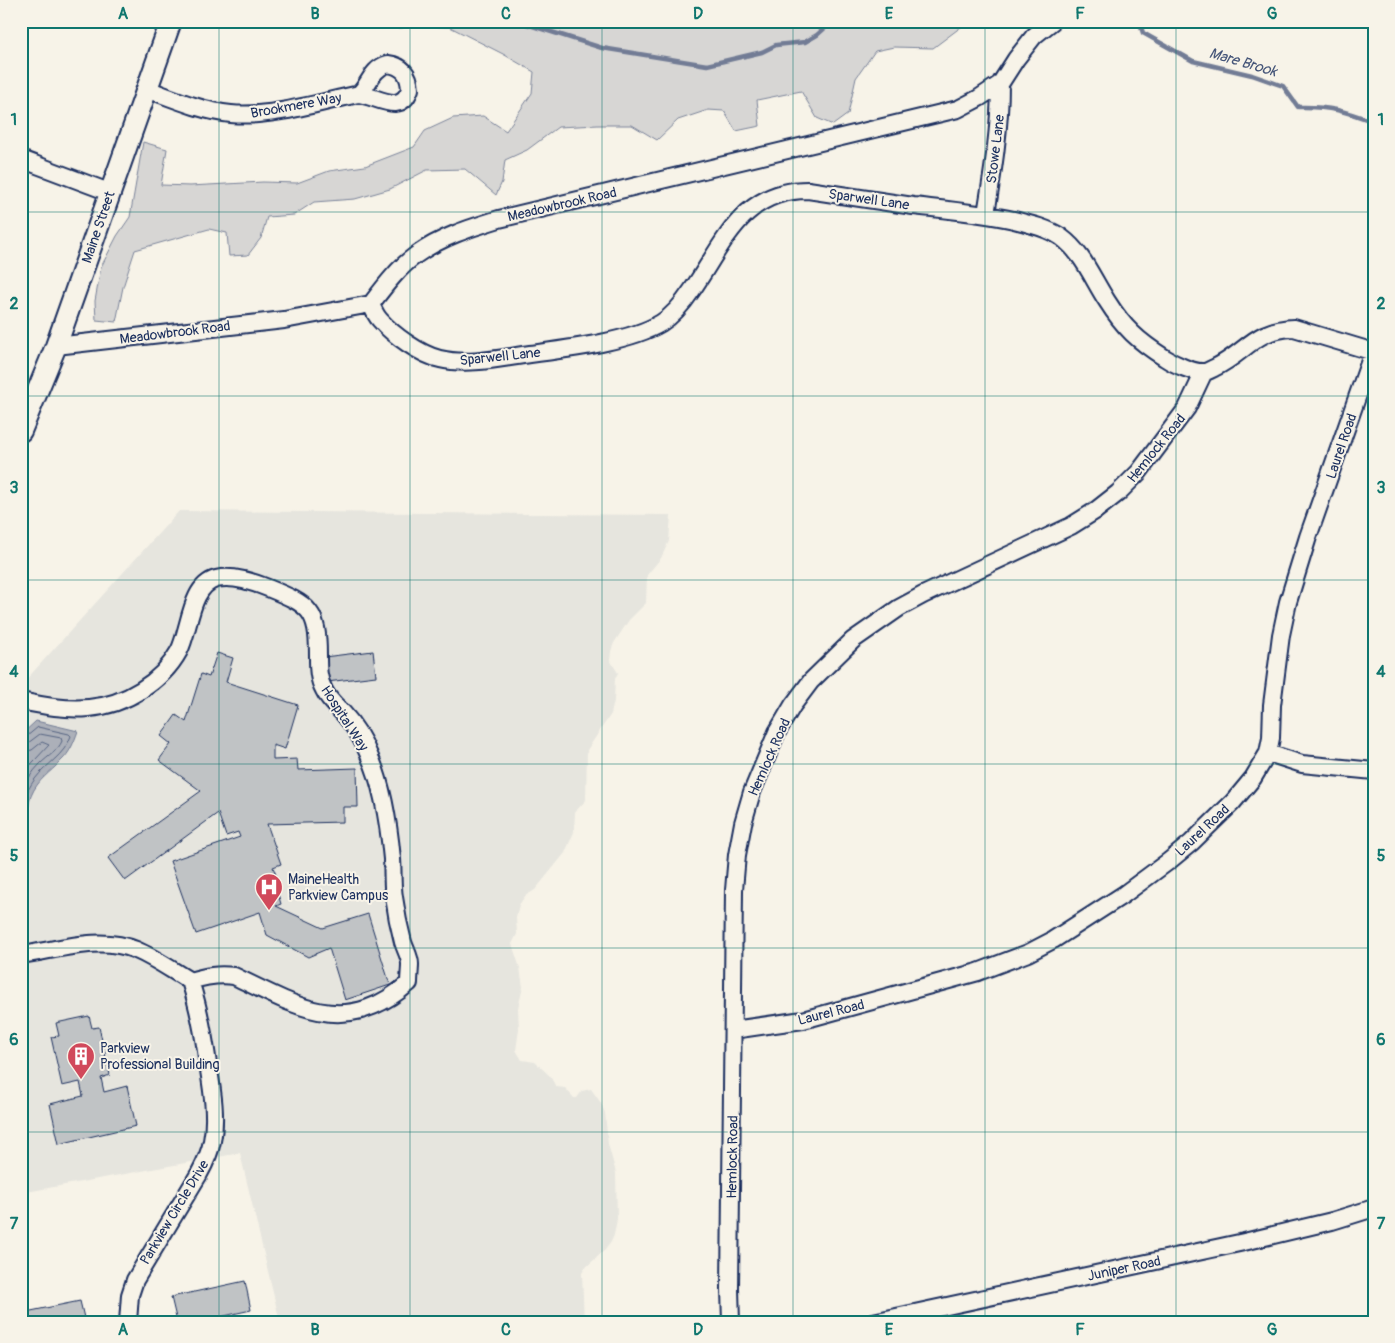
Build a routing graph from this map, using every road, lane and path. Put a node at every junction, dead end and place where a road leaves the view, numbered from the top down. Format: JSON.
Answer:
{"nodes":[{"id":1,"x":171,"y":21,"type":"edge"},
{"id":2,"x":1053,"y":21,"type":"edge"},
{"id":3,"x":1000,"y":84,"type":"junction"},
{"id":4,"x":147,"y":89,"type":"junction"},
{"id":5,"x":359,"y":94,"type":"dead end"},
{"id":6,"x":21,"y":160,"type":"edge"},
{"id":7,"x":110,"y":192,"type":"junction"},
{"id":8,"x":986,"y":214,"type":"junction"},
{"id":9,"x":371,"y":304,"type":"junction"},
{"id":10,"x":56,"y":346,"type":"junction"},
{"id":11,"x":1374,"y":352,"type":"edge"},
{"id":12,"x":1204,"y":372,"type":"junction"},
{"id":13,"x":21,"y":431,"type":"edge"},
{"id":14,"x":21,"y":701,"type":"edge"},
{"id":15,"x":1268,"y":753,"type":"junction"},
{"id":16,"x":1374,"y":771,"type":"edge"},
{"id":17,"x":21,"y":955,"type":"edge"},
{"id":18,"x":190,"y":981,"type":"junction"},
{"id":19,"x":734,"y":1030,"type":"junction"},
{"id":20,"x":1374,"y":1208,"type":"edge"},
{"id":21,"x":128,"y":1322,"type":"edge"},
{"id":22,"x":731,"y":1322,"type":"edge"},
{"id":23,"x":873,"y":1322,"type":"edge"}],
"edges":[{"from":1,"to":4,"type":"street","name":"Maine Street"},
{"from":2,"to":3,"type":"street","name":"Meadowbrook Road"},
{"from":3,"to":8,"type":"street","name":"Stowe Lane"},
{"from":3,"to":9,"type":"street","name":"Meadowbrook Road"},
{"from":4,"to":5,"type":"street","name":"Brookmere Way"},
{"from":4,"to":7,"type":"street","name":"Maine Street"},
{"from":6,"to":7,"type":"street"},
{"from":7,"to":10,"type":"street","name":"Maine Street"},
{"from":8,"to":9,"type":"street","name":"Sparwell Lane"},
{"from":8,"to":12,"type":"street","name":"Sparwell Lane"},
{"from":9,"to":10,"type":"street","name":"Meadowbrook Road"},
{"from":10,"to":13,"type":"street","name":"Maine Street"},
{"from":11,"to":12,"type":"street"},
{"from":11,"to":15,"type":"street","name":"Laurel Road"},
{"from":12,"to":19,"type":"street","name":"Hemlock Road"},
{"from":14,"to":18,"type":"street","name":"Hospital Way"},
{"from":15,"to":16,"type":"street"},
{"from":15,"to":19,"type":"street","name":"Laurel Road"},
{"from":17,"to":18,"type":"street"},
{"from":18,"to":21,"type":"street","name":"Parkview Circle Drive"},
{"from":19,"to":22,"type":"street","name":"Hemlock Road"},
{"from":20,"to":23,"type":"street","name":"Juniper Road"}]}
